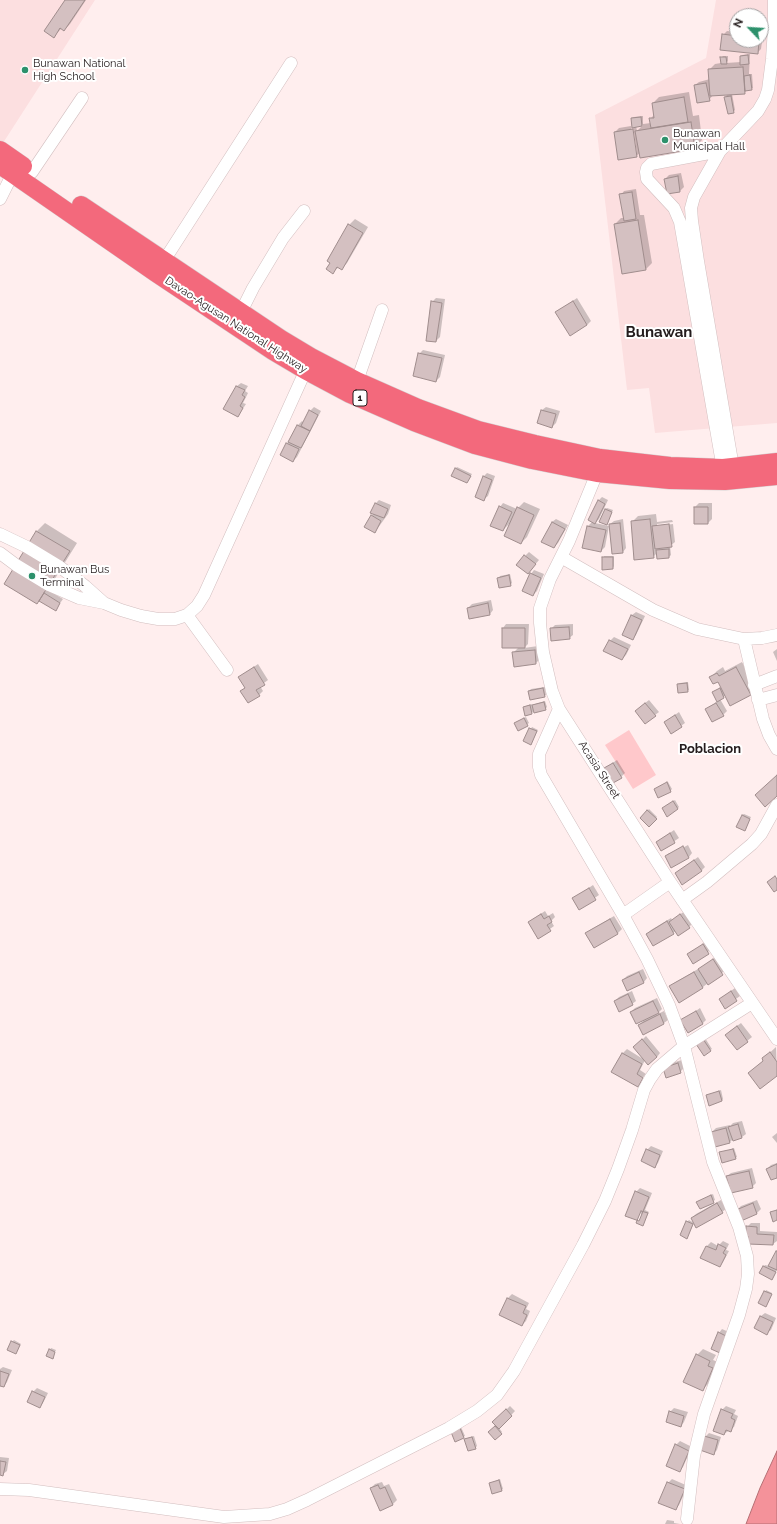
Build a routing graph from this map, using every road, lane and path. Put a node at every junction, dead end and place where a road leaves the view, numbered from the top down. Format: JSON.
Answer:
{"nodes":[{"id":1,"x":774,"y":0,"type":"edge"},
{"id":2,"x":291,"y":63,"type":"dead end"},
{"id":3,"x":82,"y":98,"type":"dead end"},
{"id":4,"x":0,"y":150,"type":"edge"},
{"id":5,"x":720,"y":151,"type":"junction"},
{"id":6,"x":16,"y":168,"type":"edge"},
{"id":7,"x":0,"y":199,"type":"edge"},
{"id":8,"x":304,"y":211,"type":"dead end"},
{"id":9,"x":686,"y":222,"type":"junction"},
{"id":10,"x":160,"y":267,"type":"junction"},
{"id":11,"x":382,"y":310,"type":"dead end"},
{"id":12,"x":241,"y":312,"type":"junction"},
{"id":13,"x":308,"y":364,"type":"junction"},
{"id":14,"x":357,"y":381,"type":"junction"},
{"id":15,"x":777,"y":462,"type":"edge"},
{"id":16,"x":617,"y":467,"type":"junction"},
{"id":17,"x":597,"y":473,"type":"junction"},
{"id":18,"x":729,"y":474,"type":"junction"},
{"id":19,"x":777,"y":476,"type":"edge"},
{"id":20,"x":0,"y":534,"type":"edge"},
{"id":21,"x":0,"y":553,"type":"edge"},
{"id":22,"x":561,"y":558,"type":"junction"},
{"id":23,"x":104,"y":603,"type":"junction"},
{"id":24,"x":187,"y":615,"type":"junction"},
{"id":25,"x":777,"y":635,"type":"edge"},
{"id":26,"x":744,"y":639,"type":"junction"},
{"id":27,"x":226,"y":670,"type":"dead end"},
{"id":28,"x":777,"y":676,"type":"edge"},
{"id":29,"x":754,"y":685,"type":"junction"},
{"id":30,"x":777,"y":695,"type":"edge"},
{"id":31,"x":758,"y":700,"type":"junction"},
{"id":32,"x":559,"y":709,"type":"junction"},
{"id":33,"x":777,"y":749,"type":"edge"},
{"id":34,"x":774,"y":809,"type":"edge"},
{"id":35,"x":670,"y":882,"type":"junction"},
{"id":36,"x":682,"y":900,"type":"junction"},
{"id":37,"x":623,"y":915,"type":"junction"},
{"id":38,"x":752,"y":1003,"type":"junction"},
{"id":39,"x":777,"y":1039,"type":"edge"},
{"id":40,"x":684,"y":1046,"type":"junction"},
{"id":41,"x":0,"y":1489,"type":"edge"},
{"id":42,"x":687,"y":1519,"type":"dead end"}],
"edges":[{"from":1,"to":5,"type":"street"},
{"from":2,"to":10,"type":"street"},
{"from":3,"to":6,"type":"street"},
{"from":4,"to":6,"type":"highway","name":"Davao-Agusan National Highway","number":"1"},
{"from":5,"to":9,"type":"street"},
{"from":5,"to":9,"type":"street"},
{"from":6,"to":7,"type":"street"},
{"from":6,"to":10,"type":"highway","name":"Davao-Agusan National Highway","number":"1"},
{"from":8,"to":12,"type":"street"},
{"from":9,"to":18,"type":"street"},
{"from":10,"to":12,"type":"highway","name":"Davao-Agusan National Highway","number":"1"},
{"from":10,"to":13,"type":"highway","name":"Davao-Agusan National Highway","number":"1"},
{"from":11,"to":14,"type":"street"},
{"from":12,"to":13,"type":"highway","name":"Davao-Agusan National Highway","number":"1"},
{"from":13,"to":14,"type":"highway","name":"Davao-Agusan National Highway","number":"1"},
{"from":13,"to":17,"type":"highway","name":"Davao-Agusan National Highway","number":"1"},
{"from":13,"to":24,"type":"street"},
{"from":14,"to":16,"type":"highway","name":"Davao-Agusan National Highway","number":"1"},
{"from":15,"to":18,"type":"highway","name":"Davao-Agusan National Highway","number":"1"},
{"from":16,"to":17,"type":"highway","name":"Davao-Agusan National Highway","number":"1"},
{"from":16,"to":18,"type":"highway","name":"Davao-Agusan National Highway","number":"1"},
{"from":17,"to":22,"type":"street","name":"Acasia Street"},
{"from":18,"to":19,"type":"highway","name":"Davao-Agusan National Highway","number":"1"},
{"from":20,"to":23,"type":"street"},
{"from":21,"to":23,"type":"street"},
{"from":22,"to":26,"type":"street"},
{"from":22,"to":32,"type":"street","name":"Acasia Street"},
{"from":23,"to":24,"type":"street"},
{"from":24,"to":27,"type":"street"},
{"from":25,"to":26,"type":"street"},
{"from":26,"to":29,"type":"street"},
{"from":28,"to":29,"type":"street"},
{"from":29,"to":31,"type":"street"},
{"from":30,"to":31,"type":"street"},
{"from":31,"to":33,"type":"street"},
{"from":32,"to":35,"type":"street","name":"Acasia Street"},
{"from":32,"to":37,"type":"street"},
{"from":34,"to":36,"type":"street"},
{"from":35,"to":36,"type":"street","name":"Acasia Street"},
{"from":35,"to":37,"type":"street"},
{"from":36,"to":38,"type":"street","name":"Acasia Street"},
{"from":37,"to":40,"type":"street"},
{"from":38,"to":39,"type":"street","name":"Acasia Street"},
{"from":38,"to":40,"type":"street"},
{"from":40,"to":41,"type":"street"},
{"from":40,"to":42,"type":"street"}]}
